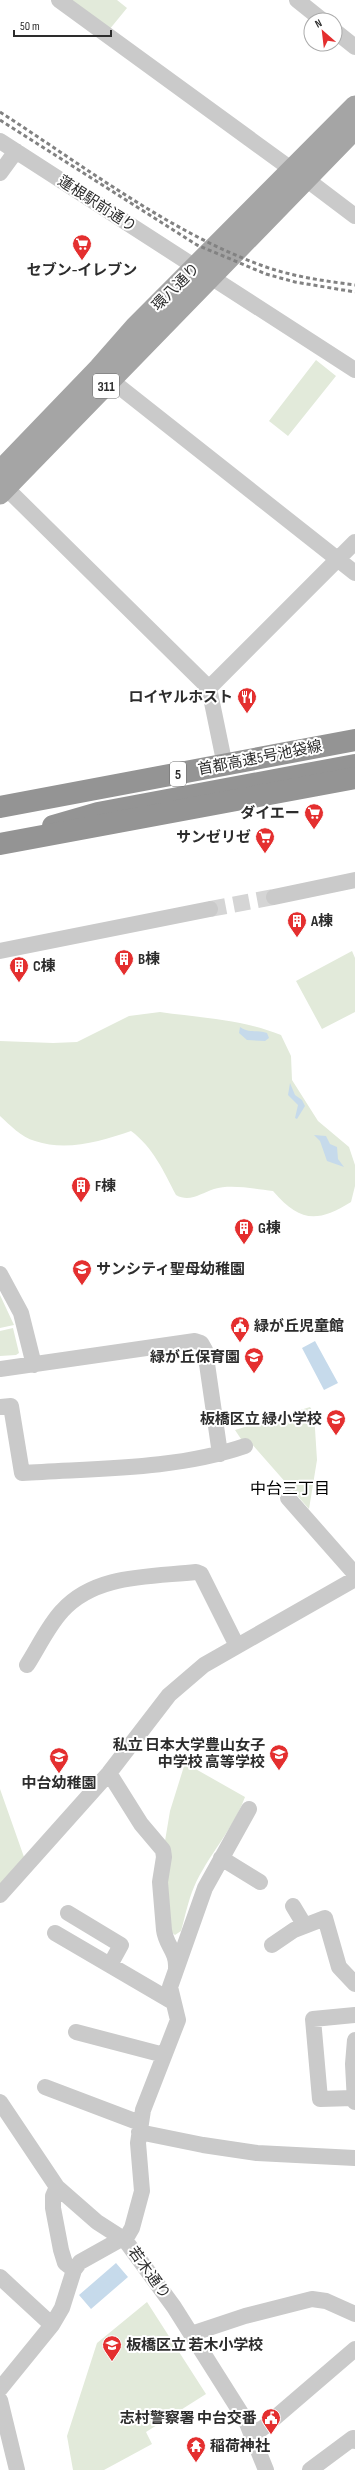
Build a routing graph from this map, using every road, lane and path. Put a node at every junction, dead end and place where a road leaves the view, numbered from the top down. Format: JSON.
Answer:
{"nodes":[{"id":1,"x":59,"y":0,"type":"edge"},
{"id":2,"x":297,"y":0,"type":"edge"},
{"id":3,"x":312,"y":12,"type":"edge"},
{"id":4,"x":343,"y":37,"type":"edge"},
{"id":5,"x":355,"y":47,"type":"edge"},
{"id":6,"x":355,"y":106,"type":"edge"},
{"id":7,"x":355,"y":129,"type":"edge"},
{"id":8,"x":0,"y":141,"type":"edge"},
{"id":9,"x":16,"y":151,"type":"junction"},
{"id":10,"x":0,"y":173,"type":"edge"},
{"id":11,"x":299,"y":174,"type":"junction"},
{"id":12,"x":355,"y":216,"type":"edge"},
{"id":13,"x":203,"y":273,"type":"junction"},
{"id":14,"x":355,"y":370,"type":"edge"},
{"id":15,"x":112,"y":381,"type":"junction"},
{"id":16,"x":1,"y":487,"type":"edge"},
{"id":17,"x":355,"y":542,"type":"edge"},
{"id":18,"x":338,"y":559,"type":"junction"},
{"id":19,"x":355,"y":573,"type":"edge"},
{"id":20,"x":209,"y":688,"type":"junction"},
{"id":21,"x":355,"y":732,"type":"edge"},
{"id":22,"x":355,"y":740,"type":"edge"},
{"id":23,"x":355,"y":754,"type":"edge"},
{"id":24,"x":223,"y":756,"type":"junction"},
{"id":25,"x":355,"y":764,"type":"edge"},
{"id":26,"x":355,"y":779,"type":"edge"},
{"id":27,"x":191,"y":791,"type":"junction"},
{"id":28,"x":0,"y":798,"type":"edge"},
{"id":29,"x":0,"y":807,"type":"edge"},
{"id":30,"x":0,"y":842,"type":"edge"},
{"id":31,"x":355,"y":880,"type":"edge"},
{"id":32,"x":274,"y":897,"type":"tunnel mouth"},
{"id":33,"x":210,"y":910,"type":"tunnel mouth"},
{"id":34,"x":0,"y":951,"type":"edge"},
{"id":35,"x":0,"y":1274,"type":"edge"},
{"id":36,"x":34,"y":1365,"type":"junction"},
{"id":37,"x":0,"y":1369,"type":"edge"},
{"id":38,"x":0,"y":1407,"type":"edge"},
{"id":39,"x":245,"y":1446,"type":"dead end"},
{"id":40,"x":220,"y":1454,"type":"junction"},
{"id":41,"x":288,"y":1498,"type":"dead end"},
{"id":42,"x":355,"y":1574,"type":"edge"},
{"id":43,"x":355,"y":1579,"type":"edge"},
{"id":44,"x":237,"y":1646,"type":"junction"},
{"id":45,"x":27,"y":1665,"type":"dead end"},
{"id":46,"x":109,"y":1773,"type":"junction"},
{"id":47,"x":248,"y":1809,"type":"dead end"},
{"id":48,"x":221,"y":1858,"type":"junction"},
{"id":49,"x":260,"y":1882,"type":"dead end"},
{"id":50,"x":0,"y":1895,"type":"edge"},
{"id":51,"x":293,"y":1906,"type":"dead end"},
{"id":52,"x":68,"y":1913,"type":"dead end"},
{"id":53,"x":305,"y":1926,"type":"junction"},
{"id":54,"x":55,"y":1933,"type":"dead end"},
{"id":55,"x":272,"y":1945,"type":"dead end"},
{"id":56,"x":110,"y":1965,"type":"junction"},
{"id":57,"x":176,"y":1970,"type":"junction"},
{"id":58,"x":355,"y":1984,"type":"edge"},
{"id":59,"x":173,"y":2002,"type":"junction"},
{"id":60,"x":355,"y":2015,"type":"edge"},
{"id":61,"x":76,"y":2032,"type":"dead end"},
{"id":62,"x":354,"y":2048,"type":"edge"},
{"id":63,"x":164,"y":2055,"type":"junction"},
{"id":64,"x":45,"y":2087,"type":"dead end"},
{"id":65,"x":354,"y":2100,"type":"edge"},
{"id":66,"x":0,"y":2102,"type":"edge"},
{"id":67,"x":140,"y":2127,"type":"junction"},
{"id":68,"x":355,"y":2158,"type":"edge"},
{"id":69,"x":57,"y":2187,"type":"junction"},
{"id":70,"x":124,"y":2239,"type":"junction"},
{"id":71,"x":74,"y":2270,"type":"junction"},
{"id":72,"x":0,"y":2277,"type":"edge"},
{"id":73,"x":355,"y":2314,"type":"edge"},
{"id":74,"x":52,"y":2325,"type":"junction"},
{"id":75,"x":191,"y":2334,"type":"junction"},
{"id":76,"x":355,"y":2348,"type":"edge"},
{"id":77,"x":0,"y":2389,"type":"edge"},
{"id":78,"x":0,"y":2400,"type":"edge"},
{"id":79,"x":253,"y":2433,"type":"junction"},
{"id":80,"x":355,"y":2441,"type":"edge"},
{"id":81,"x":17,"y":2470,"type":"edge"},
{"id":82,"x":266,"y":2470,"type":"edge"},
{"id":83,"x":310,"y":2470,"type":"edge"}],
"edges":[{"from":1,"to":11,"type":"street"},
{"from":2,"to":3,"type":"street"},
{"from":4,"to":5,"type":"street"},
{"from":6,"to":11,"type":"main road","name":"環八通り","number":"311"},
{"from":7,"to":11,"type":"main road","name":"環八通り","number":"311"},
{"from":8,"to":9,"type":"street","name":"蓮根駅前通り"},
{"from":9,"to":10,"type":"street"},
{"from":9,"to":13,"type":"street","name":"蓮根駅前通り"},
{"from":11,"to":12,"type":"street"},
{"from":11,"to":13,"type":"main road","name":"環八通り","number":"311"},
{"from":13,"to":14,"type":"street","name":"蓮根駅前通り"},
{"from":13,"to":15,"type":"main road","name":"環八通り","number":"311"},
{"from":13,"to":16,"type":"main road","name":"環八通り","number":"311"},
{"from":15,"to":16,"type":"main road","name":"環八通り","number":"311"},
{"from":15,"to":18,"type":"street"},
{"from":16,"to":20,"type":"street"},
{"from":17,"to":18,"type":"street"},
{"from":18,"to":19,"type":"street"},
{"from":18,"to":20,"type":"street"},
{"from":20,"to":24,"type":"street"},
{"from":21,"to":24,"type":"street"},
{"from":22,"to":29,"type":"highway","name":"首都高速5号池袋線","number":"5","bridge":true},
{"from":23,"to":27,"type":"highway"},
{"from":24,"to":28,"type":"street"},
{"from":25,"to":27,"type":"highway"},
{"from":26,"to":30,"type":"highway","bridge":true},
{"from":27,"to":28,"type":"highway"},
{"from":27,"to":30,"type":"highway"},
{"from":31,"to":32,"type":"street"},
{"from":33,"to":34,"type":"street"},
{"from":35,"to":36,"type":"street"},
{"from":36,"to":37,"type":"street"},
{"from":36,"to":40,"type":"street"},
{"from":38,"to":40,"type":"street"},
{"from":39,"to":40,"type":"street"},
{"from":41,"to":42,"type":"street"},
{"from":43,"to":44,"type":"street"},
{"from":44,"to":45,"type":"street"},
{"from":44,"to":46,"type":"street"},
{"from":46,"to":50,"type":"street"},
{"from":46,"to":57,"type":"street"},
{"from":47,"to":48,"type":"street"},
{"from":48,"to":49,"type":"street"},
{"from":48,"to":57,"type":"street"},
{"from":51,"to":53,"type":"street"},
{"from":52,"to":56,"type":"street"},
{"from":53,"to":55,"type":"street"},
{"from":53,"to":58,"type":"street"},
{"from":54,"to":56,"type":"street"},
{"from":56,"to":59,"type":"street"},
{"from":57,"to":59,"type":"street"},
{"from":59,"to":63,"type":"street"},
{"from":60,"to":65,"type":"street"},
{"from":61,"to":63,"type":"street"},
{"from":62,"to":65,"type":"street"},
{"from":63,"to":67,"type":"street"},
{"from":64,"to":67,"type":"street"},
{"from":66,"to":69,"type":"street","name":"若木通り"},
{"from":67,"to":68,"type":"street"},
{"from":67,"to":70,"type":"street"},
{"from":69,"to":70,"type":"street","name":"若木通り"},
{"from":69,"to":71,"type":"street"},
{"from":70,"to":71,"type":"street"},
{"from":70,"to":75,"type":"street","name":"若木通り"},
{"from":71,"to":74,"type":"street"},
{"from":72,"to":74,"type":"street"},
{"from":73,"to":75,"type":"street"},
{"from":74,"to":77,"type":"street"},
{"from":75,"to":79,"type":"street","name":"若木通り"},
{"from":76,"to":79,"type":"street"},
{"from":78,"to":81,"type":"street"},
{"from":79,"to":82,"type":"street","name":"若木通り"},
{"from":80,"to":83,"type":"street"}]}
